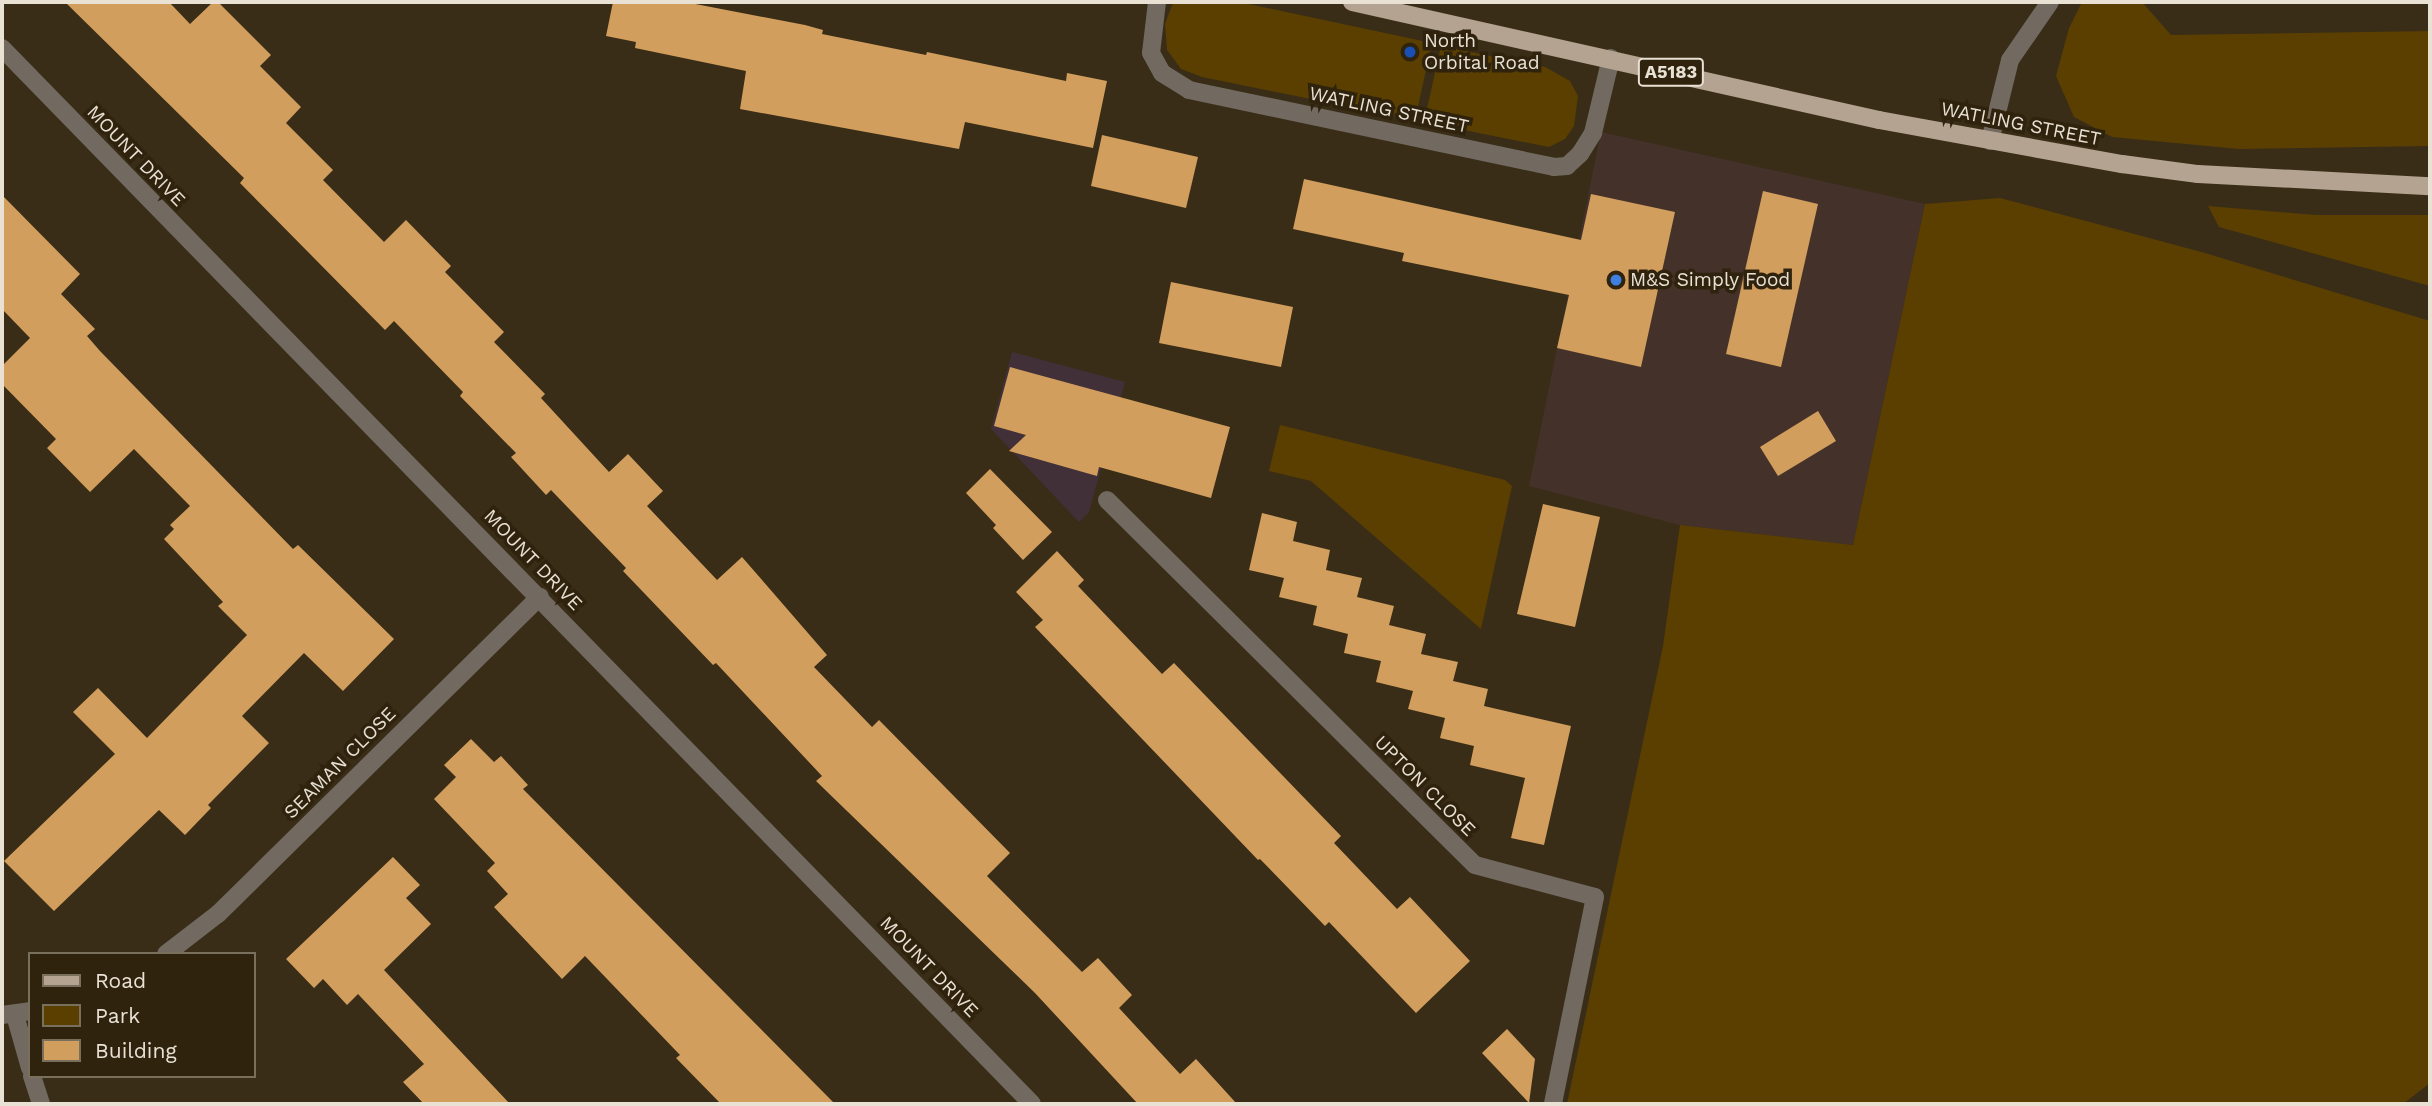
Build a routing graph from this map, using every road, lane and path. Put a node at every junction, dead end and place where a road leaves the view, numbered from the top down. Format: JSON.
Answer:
{"nodes":[{"id":1,"x":1157,"y":2,"type":"edge"},
{"id":2,"x":1352,"y":2,"type":"edge"},
{"id":3,"x":2050,"y":2,"type":"edge"},
{"id":4,"x":2,"y":48,"type":"edge"},
{"id":5,"x":1611,"y":58,"type":"junction"},
{"id":6,"x":1990,"y":141,"type":"junction"},
{"id":7,"x":2430,"y":186,"type":"edge"},
{"id":8,"x":1107,"y":500,"type":"dead end"},
{"id":9,"x":540,"y":597,"type":"junction"},
{"id":10,"x":169,"y":952,"type":"edge"},
{"id":11,"x":16,"y":1014,"type":"edge"},
{"id":12,"x":28,"y":1060,"type":"edge"},
{"id":13,"x":33,"y":1078,"type":"edge"},
{"id":14,"x":41,"y":1104,"type":"edge"},
{"id":15,"x":1032,"y":1104,"type":"edge"},
{"id":16,"x":1553,"y":1104,"type":"edge"}],
"edges":[{"from":1,"to":5,"type":"street","name":"WATLING STREET"},
{"from":2,"to":5,"type":"main road","name":"WATLING STREET","number":"A5183"},
{"from":3,"to":6,"type":"street"},
{"from":4,"to":9,"type":"street","name":"MOUNT DRIVE"},
{"from":5,"to":6,"type":"main road","name":"WATLING STREET","number":"A5183"},
{"from":6,"to":7,"type":"main road","name":"WATLING STREET","number":"A5183"},
{"from":8,"to":16,"type":"street","name":"UPTON CLOSE"},
{"from":9,"to":10,"type":"street","name":"SEAMAN CLOSE"},
{"from":9,"to":15,"type":"street","name":"MOUNT DRIVE"},
{"from":11,"to":12,"type":"street"},
{"from":13,"to":14,"type":"street"}]}
